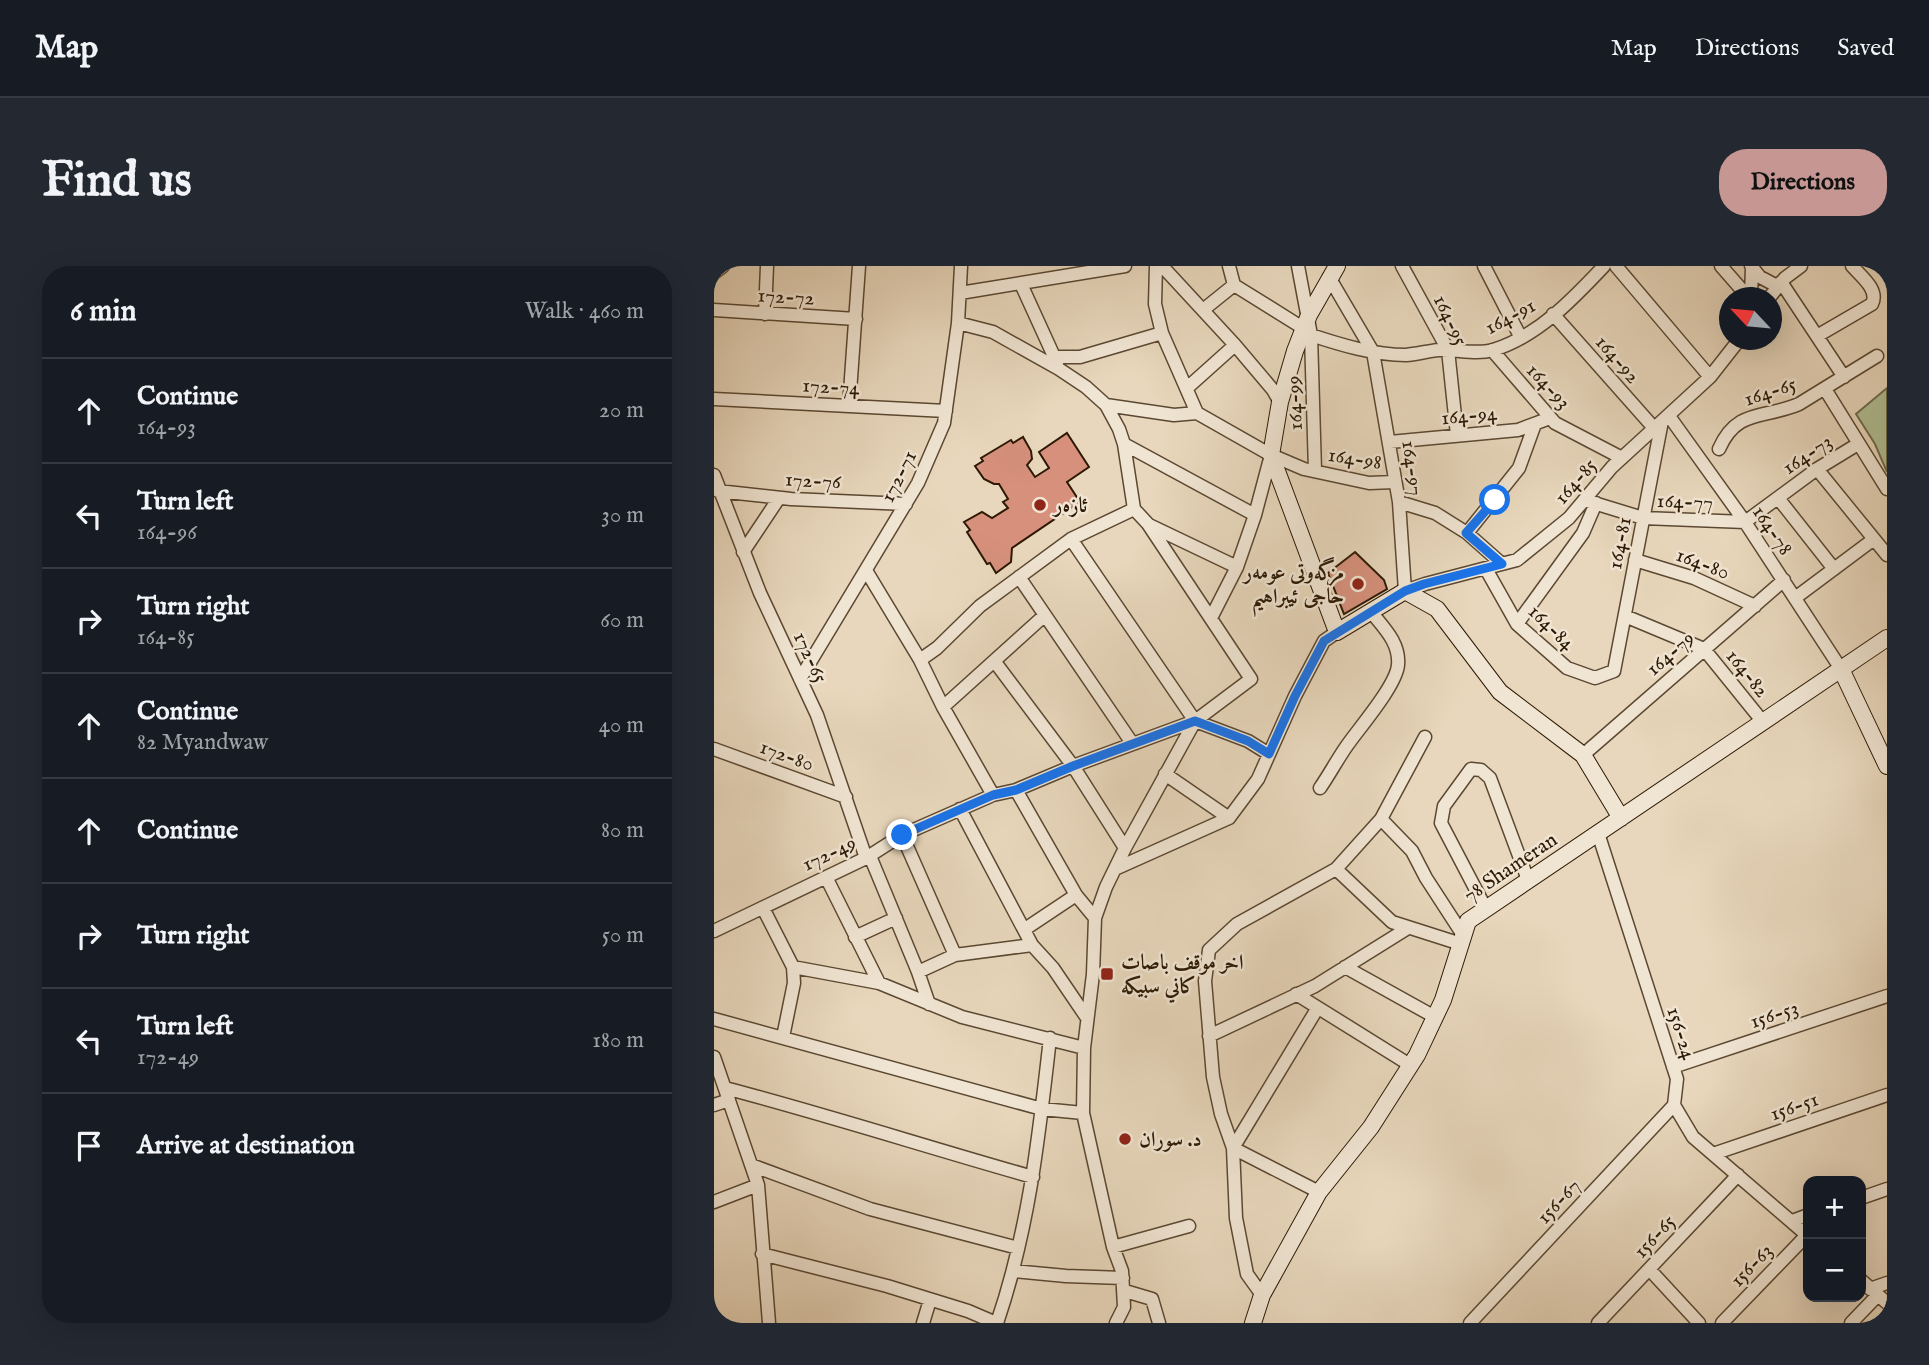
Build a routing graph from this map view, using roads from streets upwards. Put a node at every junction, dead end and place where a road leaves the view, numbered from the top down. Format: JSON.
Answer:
{"nodes":[{"id":1,"x":723,"y":266,"type":"edge"},
{"id":2,"x":767,"y":266,"type":"edge"},
{"id":3,"x":859,"y":266,"type":"edge"},
{"id":4,"x":961,"y":266,"type":"edge"},
{"id":5,"x":1125,"y":266,"type":"edge"},
{"id":6,"x":1156,"y":266,"type":"edge"},
{"id":7,"x":1161,"y":266,"type":"edge"},
{"id":8,"x":1229,"y":266,"type":"edge"},
{"id":9,"x":1298,"y":266,"type":"edge"},
{"id":10,"x":1402,"y":266,"type":"edge"},
{"id":11,"x":1484,"y":266,"type":"edge"},
{"id":12,"x":1604,"y":266,"type":"edge"},
{"id":13,"x":1616,"y":266,"type":"edge"},
{"id":14,"x":1721,"y":266,"type":"edge"},
{"id":15,"x":1801,"y":266,"type":"edge"},
{"id":16,"x":1852,"y":266,"type":"edge"},
{"id":17,"x":1752,"y":267,"type":"edge"},
{"id":18,"x":1087,"y":269,"type":"edge"},
{"id":19,"x":1056,"y":272,"type":"edge"},
{"id":20,"x":1333,"y":272,"type":"edge"},
{"id":21,"x":714,"y":273,"type":"edge"},
{"id":22,"x":1782,"y":278,"type":"edge"},
{"id":23,"x":1021,"y":284,"type":"junction"},
{"id":24,"x":1234,"y":285,"type":"junction"},
{"id":25,"x":1740,"y":287,"type":"edge"},
{"id":26,"x":1751,"y":287,"type":"edge"},
{"id":27,"x":960,"y":293,"type":"junction"},
{"id":28,"x":714,"y":310,"type":"edge"},
{"id":29,"x":1203,"y":310,"type":"junction"},
{"id":30,"x":765,"y":314,"type":"junction"},
{"id":31,"x":1553,"y":314,"type":"junction"},
{"id":32,"x":856,"y":319,"type":"junction"},
{"id":33,"x":958,"y":323,"type":"junction"},
{"id":34,"x":1308,"y":326,"type":"junction"},
{"id":35,"x":1162,"y":332,"type":"junction"},
{"id":36,"x":1817,"y":336,"type":"junction"},
{"id":37,"x":1521,"y":338,"type":"junction"},
{"id":38,"x":1235,"y":345,"type":"junction"},
{"id":39,"x":1448,"y":350,"type":"junction"},
{"id":40,"x":1492,"y":350,"type":"junction"},
{"id":41,"x":1732,"y":350,"type":"edge"},
{"id":42,"x":1373,"y":352,"type":"junction"},
{"id":43,"x":1877,"y":356,"type":"dead end"},
{"id":44,"x":1057,"y":363,"type":"junction"},
{"id":45,"x":1710,"y":377,"type":"junction"},
{"id":46,"x":1844,"y":377,"type":"junction"},
{"id":47,"x":1187,"y":388,"type":"junction"},
{"id":48,"x":1825,"y":389,"type":"junction"},
{"id":49,"x":714,"y":399,"type":"edge"},
{"id":50,"x":1280,"y":402,"type":"junction"},
{"id":51,"x":1107,"y":405,"type":"junction"},
{"id":52,"x":849,"y":406,"type":"junction"},
{"id":53,"x":946,"y":411,"type":"junction"},
{"id":54,"x":1197,"y":413,"type":"junction"},
{"id":55,"x":1550,"y":418,"type":"junction"},
{"id":56,"x":1661,"y":422,"type":"junction"},
{"id":57,"x":1535,"y":424,"type":"junction"},
{"id":58,"x":1457,"y":435,"type":"junction"},
{"id":59,"x":1390,"y":442,"type":"junction"},
{"id":60,"x":1858,"y":443,"type":"junction"},
{"id":61,"x":1124,"y":444,"type":"junction"},
{"id":62,"x":1719,"y":449,"type":"dead end"},
{"id":63,"x":1271,"y":455,"type":"junction"},
{"id":64,"x":1622,"y":458,"type":"junction"},
{"id":65,"x":1817,"y":469,"type":"junction"},
{"id":66,"x":1315,"y":471,"type":"junction"},
{"id":67,"x":714,"y":475,"type":"edge"},
{"id":68,"x":1394,"y":482,"type":"junction"},
{"id":69,"x":1887,"y":489,"type":"edge"},
{"id":70,"x":719,"y":491,"type":"junction"},
{"id":71,"x":779,"y":498,"type":"junction"},
{"id":72,"x":1778,"y":498,"type":"junction"},
{"id":73,"x":1399,"y":502,"type":"junction"},
{"id":74,"x":1590,"y":502,"type":"junction"},
{"id":75,"x":906,"y":504,"type":"junction"},
{"id":76,"x":1134,"y":509,"type":"junction"},
{"id":77,"x":1255,"y":515,"type":"junction"},
{"id":78,"x":1643,"y":518,"type":"junction"},
{"id":79,"x":1745,"y":522,"type":"junction"},
{"id":80,"x":1148,"y":524,"type":"junction"},
{"id":81,"x":1466,"y":533,"type":"junction"},
{"id":82,"x":1071,"y":539,"type":"junction"},
{"id":83,"x":1874,"y":539,"type":"junction"},
{"id":84,"x":743,"y":552,"type":"junction"},
{"id":85,"x":1887,"y":555,"type":"edge"},
{"id":86,"x":1635,"y":560,"type":"junction"},
{"id":87,"x":1502,"y":564,"type":"junction"},
{"id":88,"x":1237,"y":567,"type":"junction"},
{"id":89,"x":1486,"y":569,"type":"junction"},
{"id":90,"x":1833,"y":569,"type":"junction"},
{"id":91,"x":867,"y":572,"type":"junction"},
{"id":92,"x":1019,"y":577,"type":"junction"},
{"id":93,"x":1783,"y":580,"type":"junction"},
{"id":94,"x":1405,"y":591,"type":"junction"},
{"id":95,"x":1795,"y":598,"type":"junction"},
{"id":96,"x":1755,"y":606,"type":"junction"},
{"id":97,"x":1372,"y":613,"type":"junction"},
{"id":98,"x":1045,"y":615,"type":"junction"},
{"id":99,"x":1625,"y":616,"type":"junction"},
{"id":100,"x":1212,"y":618,"type":"junction"},
{"id":101,"x":1517,"y":624,"type":"junction"},
{"id":102,"x":1337,"y":632,"type":"junction"},
{"id":103,"x":1887,"y":638,"type":"edge"},
{"id":104,"x":1704,"y":649,"type":"junction"},
{"id":105,"x":920,"y":660,"type":"junction"},
{"id":106,"x":995,"y":662,"type":"junction"},
{"id":107,"x":1841,"y":668,"type":"junction"},
{"id":108,"x":1614,"y":671,"type":"joint"},
{"id":109,"x":800,"y":679,"type":"junction"},
{"id":110,"x":943,"y":708,"type":"junction"},
{"id":111,"x":1195,"y":721,"type":"junction"},
{"id":112,"x":1763,"y":722,"type":"junction"},
{"id":113,"x":1425,"y":737,"type":"dead end"},
{"id":114,"x":1132,"y":743,"type":"junction"},
{"id":115,"x":714,"y":749,"type":"edge"},
{"id":116,"x":1269,"y":754,"type":"junction"},
{"id":117,"x":1583,"y":755,"type":"junction"},
{"id":118,"x":1073,"y":766,"type":"junction"},
{"id":119,"x":1887,"y":766,"type":"edge"},
{"id":120,"x":1165,"y":774,"type":"junction"},
{"id":121,"x":1320,"y":788,"type":"dead end"},
{"id":122,"x":1016,"y":790,"type":"junction"},
{"id":123,"x":993,"y":795,"type":"junction"},
{"id":124,"x":846,"y":797,"type":"junction"},
{"id":125,"x":960,"y":809,"type":"junction"},
{"id":126,"x":1229,"y":818,"type":"junction"},
{"id":127,"x":1381,"y":818,"type":"junction"},
{"id":128,"x":1620,"y":818,"type":"junction"},
{"id":129,"x":1598,"y":833,"type":"junction"},
{"id":130,"x":902,"y":835,"type":"junction"},
{"id":131,"x":1125,"y":848,"type":"junction"},
{"id":132,"x":868,"y":857,"type":"junction"},
{"id":133,"x":1115,"y":869,"type":"junction"},
{"id":134,"x":1336,"y":869,"type":"junction"},
{"id":135,"x":826,"y":877,"type":"junction"},
{"id":136,"x":1528,"y":880,"type":"junction"},
{"id":137,"x":1076,"y":895,"type":"junction"},
{"id":138,"x":763,"y":908,"type":"junction"},
{"id":139,"x":1486,"y":909,"type":"junction"},
{"id":140,"x":896,"y":918,"type":"junction"},
{"id":141,"x":1095,"y":918,"type":"junction"},
{"id":142,"x":1408,"y":928,"type":"junction"},
{"id":143,"x":1025,"y":929,"type":"junction"},
{"id":144,"x":714,"y":931,"type":"edge"},
{"id":145,"x":855,"y":937,"type":"junction"},
{"id":146,"x":1462,"y":940,"type":"junction"},
{"id":147,"x":1032,"y":945,"type":"junction"},
{"id":148,"x":955,"y":955,"type":"junction"},
{"id":149,"x":793,"y":967,"type":"junction"},
{"id":150,"x":1345,"y":967,"type":"junction"},
{"id":151,"x":918,"y":972,"type":"junction"},
{"id":152,"x":879,"y":983,"type":"junction"},
{"id":153,"x":1296,"y":994,"type":"junction"},
{"id":154,"x":1887,"y":996,"type":"edge"},
{"id":155,"x":929,"y":1004,"type":"junction"},
{"id":156,"x":1317,"y":1009,"type":"junction"},
{"id":157,"x":1435,"y":1017,"type":"junction"},
{"id":158,"x":1087,"y":1018,"type":"junction"},
{"id":159,"x":714,"y":1019,"type":"edge"},
{"id":160,"x":1209,"y":1036,"type":"junction"},
{"id":161,"x":783,"y":1037,"type":"junction"},
{"id":162,"x":1050,"y":1038,"type":"junction"},
{"id":163,"x":1084,"y":1048,"type":"junction"},
{"id":164,"x":714,"y":1057,"type":"edge"},
{"id":165,"x":1410,"y":1065,"type":"junction"},
{"id":166,"x":1673,"y":1067,"type":"junction"},
{"id":167,"x":727,"y":1094,"type":"junction"},
{"id":168,"x":1887,"y":1095,"type":"edge"},
{"id":169,"x":714,"y":1105,"type":"edge"},
{"id":170,"x":1674,"y":1105,"type":"junction"},
{"id":171,"x":1042,"y":1109,"type":"junction"},
{"id":172,"x":1083,"y":1113,"type":"junction"},
{"id":173,"x":1233,"y":1148,"type":"junction"},
{"id":174,"x":1713,"y":1154,"type":"junction"},
{"id":175,"x":751,"y":1165,"type":"junction"},
{"id":176,"x":1738,"y":1175,"type":"junction"},
{"id":177,"x":1033,"y":1177,"type":"junction"},
{"id":178,"x":758,"y":1185,"type":"junction"},
{"id":179,"x":1887,"y":1189,"type":"edge"},
{"id":180,"x":1319,"y":1192,"type":"junction"},
{"id":181,"x":1866,"y":1196,"type":"edge"},
{"id":182,"x":714,"y":1202,"type":"edge"},
{"id":183,"x":1803,"y":1217,"type":"edge"},
{"id":184,"x":1792,"y":1221,"type":"junction"},
{"id":185,"x":1189,"y":1226,"type":"dead end"},
{"id":186,"x":1803,"y":1231,"type":"edge"},
{"id":187,"x":1804,"y":1239,"type":"edge"},
{"id":188,"x":1112,"y":1247,"type":"junction"},
{"id":189,"x":1018,"y":1248,"type":"junction"},
{"id":190,"x":762,"y":1254,"type":"junction"},
{"id":191,"x":1649,"y":1269,"type":"junction"},
{"id":192,"x":1014,"y":1271,"type":"junction"},
{"id":193,"x":1887,"y":1283,"type":"edge"},
{"id":194,"x":1124,"y":1285,"type":"junction"},
{"id":195,"x":1874,"y":1292,"type":"edge"},
{"id":196,"x":1262,"y":1295,"type":"junction"},
{"id":197,"x":930,"y":1300,"type":"junction"},
{"id":198,"x":769,"y":1323,"type":"edge"},
{"id":199,"x":923,"y":1323,"type":"edge"},
{"id":200,"x":997,"y":1323,"type":"edge"},
{"id":201,"x":1116,"y":1323,"type":"edge"},
{"id":202,"x":1159,"y":1323,"type":"edge"},
{"id":203,"x":1252,"y":1323,"type":"edge"},
{"id":204,"x":1470,"y":1323,"type":"edge"},
{"id":205,"x":1598,"y":1323,"type":"edge"},
{"id":206,"x":1699,"y":1323,"type":"edge"},
{"id":207,"x":1722,"y":1323,"type":"edge"},
{"id":208,"x":1851,"y":1323,"type":"edge"}],
"edges":[{"from":1,"to":21,"type":"street"},
{"from":2,"to":30,"type":"street"},
{"from":3,"to":32,"type":"street"},
{"from":4,"to":27,"type":"street","name":"172-71"},
{"from":5,"to":18,"type":"street"},
{"from":6,"to":35,"type":"street"},
{"from":7,"to":29,"type":"street"},
{"from":8,"to":24,"type":"street"},
{"from":9,"to":34,"type":"street","name":"164-99"},
{"from":10,"to":39,"type":"street","name":"164-95"},
{"from":11,"to":37,"type":"street"},
{"from":12,"to":31,"type":"street","name":"164-91"},
{"from":13,"to":45,"type":"street"},
{"from":14,"to":25,"type":"street"},
{"from":15,"to":22,"type":"street"},
{"from":16,"to":36,"type":"street"},
{"from":17,"to":22,"type":"street"},
{"from":17,"to":26,"type":"street"},
{"from":18,"to":19,"type":"street"},
{"from":19,"to":23,"type":"street"},
{"from":20,"to":34,"type":"street"},
{"from":20,"to":42,"type":"street","name":"164-97"},
{"from":22,"to":36,"type":"street"},
{"from":23,"to":27,"type":"street"},
{"from":23,"to":44,"type":"street"},
{"from":24,"to":29,"type":"street"},
{"from":24,"to":34,"type":"street","name":"164-91"},
{"from":27,"to":33,"type":"street","name":"172-71"},
{"from":28,"to":30,"type":"street","name":"172-72"},
{"from":29,"to":38,"type":"street"},
{"from":30,"to":32,"type":"street","name":"172-72"},
{"from":31,"to":37,"type":"street","name":"164-91"},
{"from":31,"to":56,"type":"street","name":"164-92"},
{"from":32,"to":52,"type":"street"},
{"from":33,"to":44,"type":"street"},
{"from":33,"to":53,"type":"street","name":"172-71"},
{"from":34,"to":42,"type":"street","name":"164-91"},
{"from":34,"to":50,"type":"street"},
{"from":34,"to":66,"type":"street","name":"164-99"},
{"from":35,"to":44,"type":"street"},
{"from":35,"to":47,"type":"street"},
{"from":36,"to":46,"type":"street"},
{"from":37,"to":40,"type":"street","name":"164-91"},
{"from":38,"to":47,"type":"street"},
{"from":38,"to":50,"type":"street"},
{"from":39,"to":40,"type":"street","name":"164-91"},
{"from":39,"to":42,"type":"street","name":"164-91"},
{"from":39,"to":58,"type":"street","name":"164-95"},
{"from":40,"to":55,"type":"street","name":"164-93"},
{"from":41,"to":45,"type":"street","name":"164-85"},
{"from":42,"to":59,"type":"street","name":"164-97"},
{"from":43,"to":46,"type":"street","name":"164-65"},
{"from":44,"to":51,"type":"street"},
{"from":45,"to":56,"type":"street","name":"164-85"},
{"from":46,"to":48,"type":"street","name":"164-65"},
{"from":47,"to":54,"type":"street"},
{"from":48,"to":60,"type":"street"},
{"from":48,"to":62,"type":"street","name":"164-65"},
{"from":49,"to":52,"type":"street","name":"172-74"},
{"from":50,"to":63,"type":"street"},
{"from":51,"to":54,"type":"street"},
{"from":51,"to":61,"type":"street"},
{"from":52,"to":53,"type":"street","name":"172-74"},
{"from":53,"to":75,"type":"street","name":"172-71"},
{"from":54,"to":63,"type":"street","name":"164-98"},
{"from":55,"to":57,"type":"street","name":"164-94"},
{"from":55,"to":64,"type":"street","name":"164-93"},
{"from":56,"to":64,"type":"street","name":"164-85"},
{"from":56,"to":78,"type":"street","name":"164-81"},
{"from":56,"to":79,"type":"street","name":"164-78"},
{"from":57,"to":58,"type":"street","name":"164-94"},
{"from":57,"to":81,"type":"street","name":"164-93"},
{"from":58,"to":59,"type":"street","name":"164-94"},
{"from":59,"to":68,"type":"street","name":"164-97"},
{"from":60,"to":65,"type":"street","name":"164-73"},
{"from":60,"to":69,"type":"street"},
{"from":61,"to":76,"type":"street"},
{"from":61,"to":77,"type":"street"},
{"from":63,"to":66,"type":"street","name":"164-98"},
{"from":63,"to":77,"type":"street"},
{"from":63,"to":102,"type":"street"},
{"from":64,"to":74,"type":"street","name":"164-85"},
{"from":65,"to":72,"type":"street","name":"164-73"},
{"from":65,"to":83,"type":"street"},
{"from":66,"to":68,"type":"street","name":"164-98"},
{"from":67,"to":70,"type":"street","name":"172-65"},
{"from":68,"to":73,"type":"street","name":"164-97"},
{"from":70,"to":71,"type":"street","name":"172-76"},
{"from":70,"to":84,"type":"street","name":"172-65"},
{"from":71,"to":75,"type":"street","name":"172-76"},
{"from":71,"to":84,"type":"street"},
{"from":72,"to":79,"type":"street","name":"164-73"},
{"from":72,"to":90,"type":"street"},
{"from":73,"to":81,"type":"street"},
{"from":73,"to":94,"type":"street","name":"164-97"},
{"from":74,"to":78,"type":"street","name":"164-77"},
{"from":74,"to":87,"type":"street","name":"164-85"},
{"from":74,"to":101,"type":"street"},
{"from":75,"to":91,"type":"street","name":"172-71"},
{"from":76,"to":80,"type":"street"},
{"from":76,"to":82,"type":"street"},
{"from":77,"to":88,"type":"street"},
{"from":78,"to":79,"type":"street","name":"164-77"},
{"from":78,"to":86,"type":"street","name":"164-81"},
{"from":79,"to":93,"type":"street","name":"164-78"},
{"from":80,"to":88,"type":"street"},
{"from":80,"to":100,"type":"street"},
{"from":81,"to":87,"type":"street"},
{"from":82,"to":92,"type":"street"},
{"from":82,"to":111,"type":"street"},
{"from":83,"to":85,"type":"street"},
{"from":83,"to":90,"type":"street"},
{"from":84,"to":109,"type":"street","name":"172-65"},
{"from":86,"to":96,"type":"street","name":"164-80"},
{"from":86,"to":99,"type":"street","name":"164-81"},
{"from":87,"to":89,"type":"street","name":"164-85"},
{"from":88,"to":100,"type":"street"},
{"from":89,"to":94,"type":"street","name":"164-85"},
{"from":89,"to":101,"type":"street","name":"164-84"},
{"from":90,"to":95,"type":"street"},
{"from":91,"to":105,"type":"street"},
{"from":91,"to":109,"type":"street","name":"172-71"},
{"from":92,"to":98,"type":"street"},
{"from":92,"to":105,"type":"street"},
{"from":93,"to":95,"type":"street","name":"164-78"},
{"from":93,"to":96,"type":"street","name":"164-79"},
{"from":94,"to":97,"type":"street"},
{"from":94,"to":117,"type":"street"},
{"from":95,"to":107,"type":"street","name":"164-78"},
{"from":96,"to":104,"type":"street","name":"164-79"},
{"from":97,"to":102,"type":"street"},
{"from":97,"to":121,"type":"street"},
{"from":98,"to":106,"type":"street"},
{"from":98,"to":114,"type":"street"},
{"from":99,"to":104,"type":"street","name":"164-82"},
{"from":99,"to":108,"type":"street","name":"164-81"},
{"from":100,"to":111,"type":"street"},
{"from":101,"to":108,"type":"street","name":"164-84"},
{"from":102,"to":116,"type":"street"},
{"from":103,"to":107,"type":"street","name":"78 Shameran"},
{"from":104,"to":112,"type":"street","name":"164-82"},
{"from":104,"to":117,"type":"street","name":"164-79"},
{"from":105,"to":110,"type":"street"},
{"from":106,"to":110,"type":"street"},
{"from":106,"to":118,"type":"street"},
{"from":107,"to":112,"type":"street","name":"78 Shameran"},
{"from":107,"to":119,"type":"street"},
{"from":109,"to":124,"type":"street","name":"172-65"},
{"from":110,"to":123,"type":"street"},
{"from":111,"to":114,"type":"street","name":"172-49"},
{"from":111,"to":116,"type":"street"},
{"from":111,"to":120,"type":"street"},
{"from":112,"to":128,"type":"street","name":"78 Shameran"},
{"from":113,"to":127,"type":"street"},
{"from":114,"to":118,"type":"street","name":"172-49"},
{"from":115,"to":124,"type":"street","name":"172-80"},
{"from":116,"to":126,"type":"street"},
{"from":117,"to":128,"type":"street"},
{"from":118,"to":122,"type":"street","name":"172-49"},
{"from":118,"to":131,"type":"street"},
{"from":120,"to":126,"type":"street"},
{"from":120,"to":131,"type":"street"},
{"from":122,"to":123,"type":"street","name":"172-49"},
{"from":122,"to":137,"type":"street"},
{"from":123,"to":125,"type":"street","name":"172-49"},
{"from":124,"to":132,"type":"street","name":"172-65"},
{"from":125,"to":130,"type":"street","name":"172-49"},
{"from":125,"to":143,"type":"street"},
{"from":126,"to":133,"type":"street"},
{"from":127,"to":134,"type":"street"},
{"from":127,"to":146,"type":"street"},
{"from":128,"to":129,"type":"street","name":"78 Shameran"},
{"from":129,"to":136,"type":"street","name":"78 Shameran"},
{"from":129,"to":166,"type":"street","name":"156-24"},
{"from":130,"to":132,"type":"street","name":"172-49"},
{"from":130,"to":148,"type":"street"},
{"from":131,"to":133,"type":"street"},
{"from":132,"to":135,"type":"street","name":"172-49"},
{"from":132,"to":140,"type":"street","name":"172-65"},
{"from":133,"to":141,"type":"street"},
{"from":134,"to":142,"type":"street"},
{"from":134,"to":160,"type":"street"},
{"from":135,"to":138,"type":"street","name":"172-49"},
{"from":135,"to":145,"type":"street"},
{"from":136,"to":139,"type":"street","name":"78 Shameran"},
{"from":136,"to":139,"type":"street"},
{"from":137,"to":141,"type":"street"},
{"from":137,"to":143,"type":"street"},
{"from":138,"to":144,"type":"street","name":"172-49"},
{"from":138,"to":149,"type":"street"},
{"from":139,"to":146,"type":"street","name":"78 Shameran"},
{"from":140,"to":145,"type":"street"},
{"from":140,"to":151,"type":"street","name":"172-65"},
{"from":141,"to":158,"type":"street"},
{"from":142,"to":146,"type":"street"},
{"from":142,"to":150,"type":"street"},
{"from":143,"to":147,"type":"street"},
{"from":145,"to":152,"type":"street"},
{"from":146,"to":157,"type":"street","name":"78 Shameran"},
{"from":147,"to":148,"type":"street"},
{"from":147,"to":158,"type":"street"},
{"from":148,"to":151,"type":"street"},
{"from":149,"to":152,"type":"street"},
{"from":149,"to":161,"type":"street"},
{"from":150,"to":153,"type":"street"},
{"from":150,"to":157,"type":"street"},
{"from":151,"to":155,"type":"street","name":"172-65"},
{"from":152,"to":155,"type":"street"},
{"from":153,"to":156,"type":"street"},
{"from":153,"to":160,"type":"street"},
{"from":154,"to":166,"type":"street","name":"156-53"},
{"from":155,"to":162,"type":"street"},
{"from":156,"to":165,"type":"street"},
{"from":156,"to":173,"type":"street"},
{"from":157,"to":165,"type":"street","name":"78 Shameran"},
{"from":158,"to":163,"type":"street"},
{"from":159,"to":161,"type":"street"},
{"from":160,"to":173,"type":"street"},
{"from":161,"to":171,"type":"street"},
{"from":162,"to":163,"type":"street"},
{"from":162,"to":171,"type":"street"},
{"from":163,"to":172,"type":"street"},
{"from":164,"to":167,"type":"street"},
{"from":165,"to":180,"type":"street","name":"78 Shameran"},
{"from":166,"to":170,"type":"street","name":"156-24"},
{"from":167,"to":169,"type":"street"},
{"from":167,"to":175,"type":"street"},
{"from":167,"to":177,"type":"street"},
{"from":168,"to":174,"type":"street","name":"156-51"},
{"from":170,"to":174,"type":"street"},
{"from":170,"to":204,"type":"street","name":"156-67"},
{"from":171,"to":172,"type":"street"},
{"from":171,"to":177,"type":"street"},
{"from":172,"to":188,"type":"street"},
{"from":173,"to":180,"type":"street"},
{"from":173,"to":196,"type":"street"},
{"from":174,"to":176,"type":"street"},
{"from":175,"to":178,"type":"street"},
{"from":175,"to":189,"type":"street"},
{"from":176,"to":184,"type":"street"},
{"from":176,"to":191,"type":"street","name":"156-65"},
{"from":177,"to":189,"type":"street"},
{"from":178,"to":182,"type":"street"},
{"from":178,"to":190,"type":"street"},
{"from":179,"to":181,"type":"street"},
{"from":180,"to":196,"type":"street","name":"78 Shameran"},
{"from":183,"to":184,"type":"street"},
{"from":184,"to":186,"type":"street"},
{"from":185,"to":188,"type":"street"},
{"from":187,"to":207,"type":"street","name":"156-63"},
{"from":188,"to":194,"type":"street"},
{"from":189,"to":192,"type":"street"},
{"from":190,"to":197,"type":"street"},
{"from":190,"to":198,"type":"street"},
{"from":191,"to":205,"type":"street","name":"156-65"},
{"from":191,"to":206,"type":"street"},
{"from":192,"to":194,"type":"street"},
{"from":192,"to":200,"type":"street"},
{"from":193,"to":195,"type":"street"},
{"from":194,"to":201,"type":"street"},
{"from":194,"to":202,"type":"street"},
{"from":195,"to":208,"type":"street"},
{"from":196,"to":203,"type":"street","name":"78 Shameran"},
{"from":197,"to":199,"type":"street"},
{"from":197,"to":200,"type":"street"}]}
